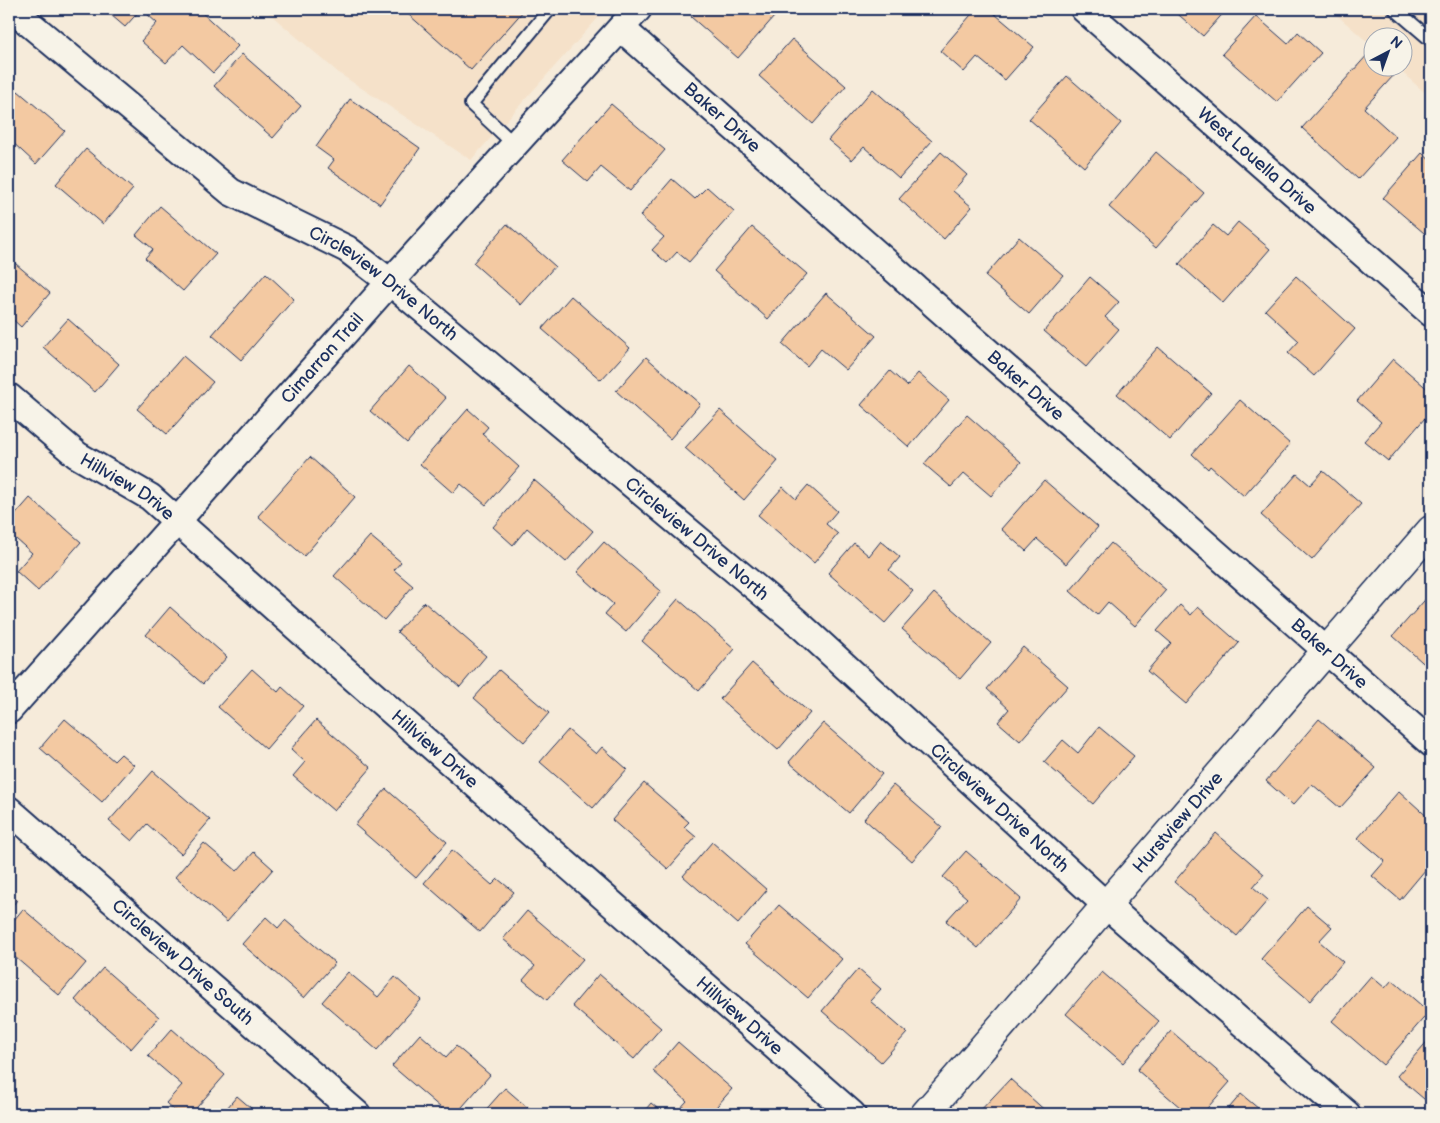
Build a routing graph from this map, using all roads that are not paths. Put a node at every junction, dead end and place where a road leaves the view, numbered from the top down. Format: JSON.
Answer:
{"nodes":[{"id":1,"x":12,"y":9,"type":"edge"},
{"id":2,"x":550,"y":9,"type":"edge"},
{"id":3,"x":638,"y":9,"type":"edge"},
{"id":4,"x":1084,"y":9,"type":"edge"},
{"id":5,"x":1395,"y":9,"type":"edge"},
{"id":6,"x":620,"y":28,"type":"junction"},
{"id":7,"x":1431,"y":40,"type":"edge"},
{"id":8,"x":515,"y":145,"type":"junction"},
{"id":9,"x":390,"y":282,"type":"junction"},
{"id":10,"x":1431,"y":313,"type":"edge"},
{"id":11,"x":9,"y":397,"type":"edge"},
{"id":12,"x":177,"y":521,"type":"junction"},
{"id":13,"x":1431,"y":530,"type":"edge"},
{"id":14,"x":1327,"y":650,"type":"junction"},
{"id":15,"x":9,"y":710,"type":"edge"},
{"id":16,"x":1431,"y":743,"type":"edge"},
{"id":17,"x":9,"y":810,"type":"edge"},
{"id":18,"x":1106,"y":905,"type":"junction"},
{"id":19,"x":357,"y":1114,"type":"edge"},
{"id":20,"x":852,"y":1114,"type":"edge"},
{"id":21,"x":925,"y":1114,"type":"edge"},
{"id":22,"x":1347,"y":1114,"type":"edge"}],
"edges":[{"from":1,"to":9,"type":"street","name":"Circleview Drive North"},
{"from":2,"to":8,"type":"lane"},
{"from":3,"to":6,"type":"street","name":"Cimarron Trail"},
{"from":4,"to":10,"type":"street","name":"West Louella Drive"},
{"from":5,"to":7,"type":"lane"},
{"from":6,"to":8,"type":"street","name":"Cimarron Trail"},
{"from":6,"to":14,"type":"street","name":"Baker Drive"},
{"from":8,"to":9,"type":"street","name":"Cimarron Trail"},
{"from":9,"to":12,"type":"street","name":"Cimarron Trail"},
{"from":9,"to":18,"type":"street","name":"Circleview Drive North"},
{"from":11,"to":12,"type":"street","name":"Hillview Drive"},
{"from":12,"to":15,"type":"street","name":"Cimarron Trail"},
{"from":12,"to":20,"type":"street","name":"Hillview Drive"},
{"from":13,"to":14,"type":"street","name":"Hurstview Drive"},
{"from":14,"to":16,"type":"street","name":"Baker Drive"},
{"from":14,"to":18,"type":"street","name":"Hurstview Drive"},
{"from":17,"to":19,"type":"street","name":"Circleview Drive South"},
{"from":18,"to":21,"type":"street","name":"Hurstview Drive"},
{"from":18,"to":22,"type":"street","name":"Circleview Drive North"}]}
